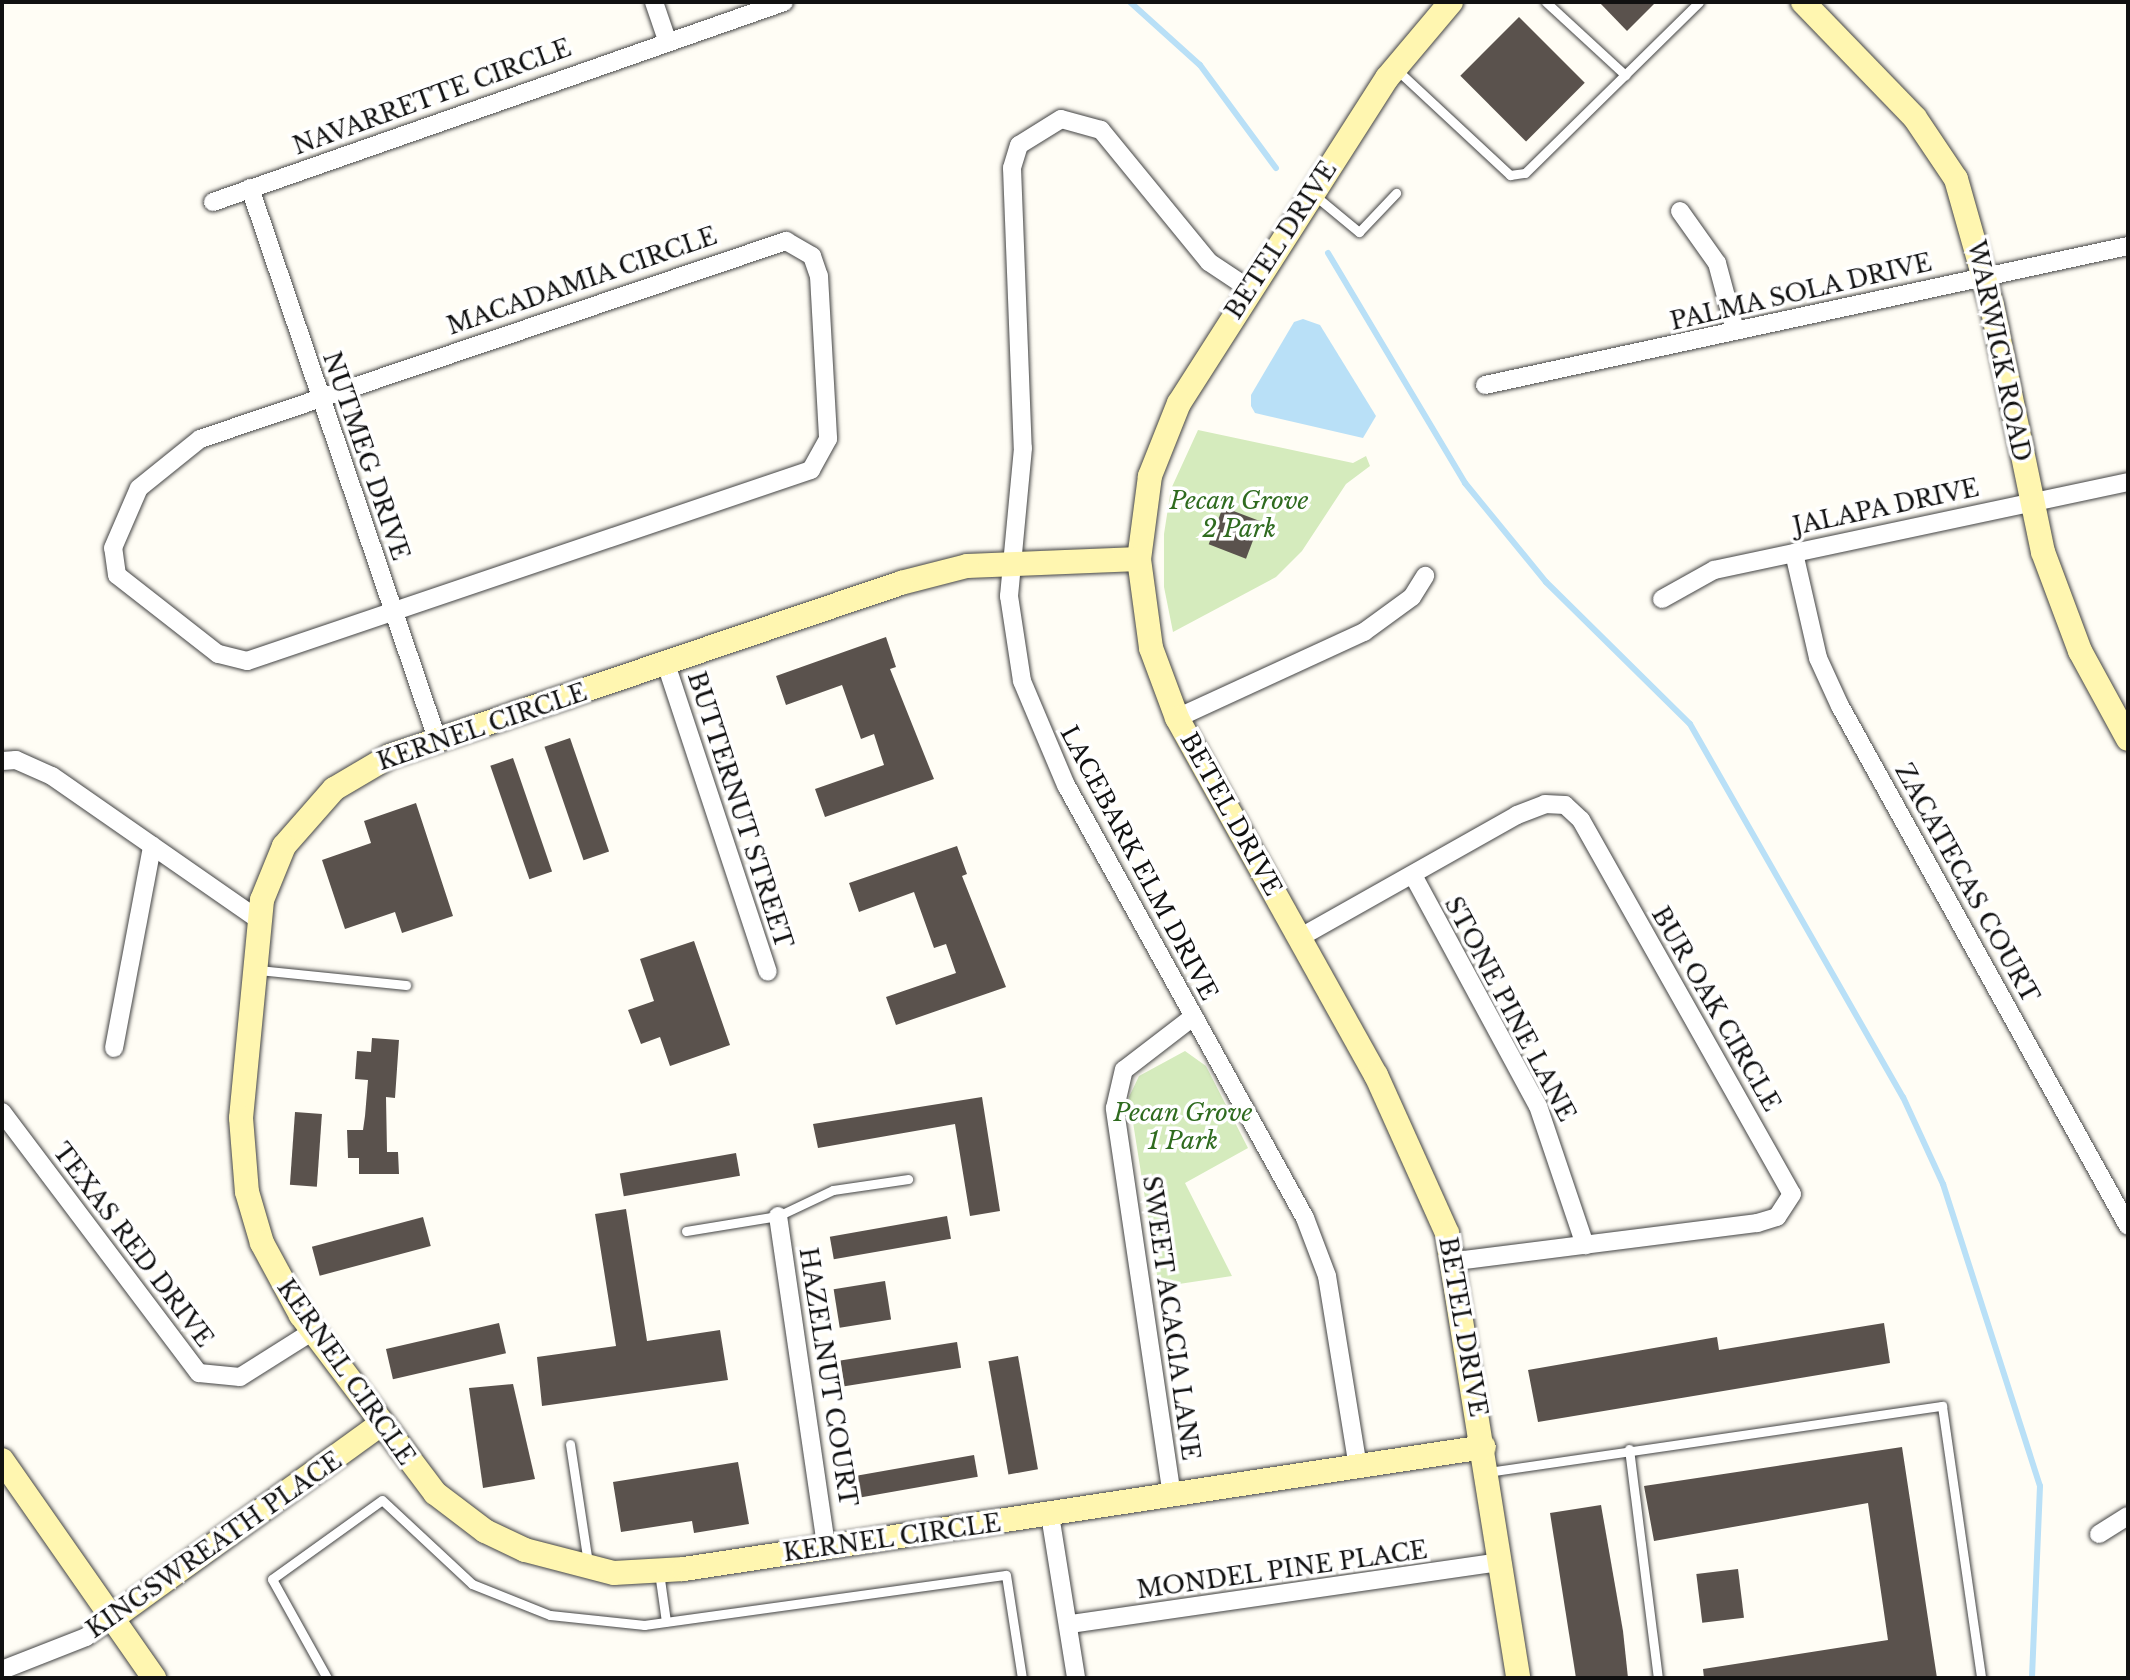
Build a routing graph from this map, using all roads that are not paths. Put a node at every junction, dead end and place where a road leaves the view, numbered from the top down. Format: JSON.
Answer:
{"nodes":[{"id":1,"x":654,"y":2,"type":"edge"},
{"id":2,"x":784,"y":2,"type":"edge"},
{"id":3,"x":1451,"y":2,"type":"edge"},
{"id":4,"x":1546,"y":2,"type":"edge"},
{"id":5,"x":1699,"y":2,"type":"edge"},
{"id":6,"x":1803,"y":2,"type":"edge"},
{"id":7,"x":667,"y":40,"type":"junction"},
{"id":8,"x":1394,"y":68,"type":"junction"},
{"id":9,"x":1625,"y":75,"type":"junction"},
{"id":10,"x":250,"y":188,"type":"junction"},
{"id":11,"x":1311,"y":192,"type":"junction"},
{"id":12,"x":1396,"y":193,"type":"dead end"},
{"id":13,"x":213,"y":202,"type":"dead end"},
{"id":14,"x":1680,"y":211,"type":"dead end"},
{"id":15,"x":2128,"y":246,"type":"edge"},
{"id":16,"x":1984,"y":276,"type":"junction"},
{"id":17,"x":1248,"y":288,"type":"junction"},
{"id":18,"x":1735,"y":330,"type":"junction"},
{"id":19,"x":1485,"y":386,"type":"dead end"},
{"id":20,"x":319,"y":397,"type":"junction"},
{"id":21,"x":2128,"y":482,"type":"edge"},
{"id":22,"x":2030,"y":500,"type":"junction"},
{"id":23,"x":1794,"y":553,"type":"junction"},
{"id":24,"x":1139,"y":559,"type":"junction"},
{"id":25,"x":1011,"y":563,"type":"junction"},
{"id":26,"x":1425,"y":576,"type":"dead end"},
{"id":27,"x":1662,"y":599,"type":"dead end"},
{"id":28,"x":393,"y":609,"type":"junction"},
{"id":29,"x":666,"y":664,"type":"junction"},
{"id":30,"x":1177,"y":718,"type":"junction"},
{"id":31,"x":437,"y":739,"type":"junction"},
{"id":32,"x":2128,"y":739,"type":"edge"},
{"id":33,"x":2,"y":761,"type":"edge"},
{"id":34,"x":152,"y":846,"type":"junction"},
{"id":35,"x":1413,"y":877,"type":"junction"},
{"id":36,"x":259,"y":920,"type":"junction"},
{"id":37,"x":1299,"y":938,"type":"junction"},
{"id":38,"x":254,"y":970,"type":"junction"},
{"id":39,"x":768,"y":972,"type":"dead end"},
{"id":40,"x":406,"y":985,"type":"dead end"},
{"id":41,"x":1194,"y":1016,"type":"junction"},
{"id":42,"x":114,"y":1048,"type":"dead end"},
{"id":43,"x":2,"y":1112,"type":"edge"},
{"id":44,"x":908,"y":1179,"type":"dead end"},
{"id":45,"x":778,"y":1216,"type":"junction"},
{"id":46,"x":2128,"y":1226,"type":"edge"},
{"id":47,"x":686,"y":1231,"type":"dead end"},
{"id":48,"x":1585,"y":1245,"type":"junction"},
{"id":49,"x":1455,"y":1261,"type":"junction"},
{"id":50,"x":313,"y":1331,"type":"junction"},
{"id":51,"x":380,"y":1425,"type":"junction"},
{"id":52,"x":570,"y":1444,"type":"dead end"},
{"id":53,"x":1484,"y":1447,"type":"junction"},
{"id":54,"x":1629,"y":1449,"type":"junction"},
{"id":55,"x":2,"y":1461,"type":"edge"},
{"id":56,"x":1358,"y":1468,"type":"junction"},
{"id":57,"x":1488,"y":1472,"type":"junction"},
{"id":58,"x":1172,"y":1496,"type":"junction"},
{"id":59,"x":1050,"y":1515,"type":"junction"},
{"id":60,"x":2128,"y":1516,"type":"edge"},
{"id":61,"x":2099,"y":1534,"type":"dead end"},
{"id":62,"x":826,"y":1546,"type":"junction"},
{"id":63,"x":1501,"y":1562,"type":"junction"},
{"id":64,"x":589,"y":1568,"type":"junction"},
{"id":65,"x":659,"y":1572,"type":"junction"},
{"id":66,"x":113,"y":1618,"type":"junction"},
{"id":67,"x":666,"y":1622,"type":"junction"},
{"id":68,"x":1070,"y":1624,"type":"junction"},
{"id":69,"x":2,"y":1670,"type":"edge"},
{"id":70,"x":153,"y":1678,"type":"edge"},
{"id":71,"x":327,"y":1678,"type":"edge"},
{"id":72,"x":1022,"y":1678,"type":"edge"},
{"id":73,"x":1076,"y":1678,"type":"edge"},
{"id":74,"x":1518,"y":1678,"type":"edge"},
{"id":75,"x":1658,"y":1678,"type":"edge"},
{"id":76,"x":1981,"y":1678,"type":"edge"}],
"edges":[{"from":1,"to":7,"type":"street"},
{"from":2,"to":7,"type":"street","name":"NAVARRETTE CIRCLE"},
{"from":3,"to":8,"type":"street","name":"BETEL DRIVE"},
{"from":4,"to":9,"type":"lane"},
{"from":5,"to":9,"type":"lane"},
{"from":6,"to":16,"type":"street","name":"WARWICK ROAD"},
{"from":7,"to":10,"type":"street","name":"NAVARRETTE CIRCLE"},
{"from":8,"to":9,"type":"lane"},
{"from":8,"to":11,"type":"street","name":"BETEL DRIVE"},
{"from":10,"to":13,"type":"street","name":"NAVARRETTE CIRCLE"},
{"from":10,"to":20,"type":"street","name":"NUTMEG DRIVE"},
{"from":11,"to":12,"type":"lane"},
{"from":11,"to":17,"type":"street","name":"BETEL DRIVE"},
{"from":14,"to":18,"type":"street"},
{"from":15,"to":16,"type":"street","name":"PALMA SOLA DRIVE"},
{"from":16,"to":18,"type":"street","name":"PALMA SOLA DRIVE"},
{"from":16,"to":22,"type":"street","name":"WARWICK ROAD"},
{"from":17,"to":24,"type":"street","name":"BETEL DRIVE"},
{"from":17,"to":25,"type":"street","name":"LACEBARK ELM DRIVE"},
{"from":18,"to":19,"type":"street","name":"PALMA SOLA DRIVE"},
{"from":20,"to":28,"type":"street","name":"NUTMEG DRIVE"},
{"from":20,"to":28,"type":"street","name":"MACADAMIA CIRCLE"},
{"from":20,"to":28,"type":"street","name":"MACADAMIA CIRCLE"},
{"from":21,"to":22,"type":"street","name":"JALAPA DRIVE"},
{"from":22,"to":23,"type":"street","name":"JALAPA DRIVE"},
{"from":22,"to":32,"type":"street","name":"WARWICK ROAD"},
{"from":23,"to":27,"type":"street","name":"JALAPA DRIVE"},
{"from":23,"to":46,"type":"street","name":"ZACATECAS COURT"},
{"from":24,"to":25,"type":"street","name":"KERNEL CIRCLE"},
{"from":24,"to":30,"type":"street","name":"BETEL DRIVE"},
{"from":25,"to":29,"type":"street","name":"KERNEL CIRCLE"},
{"from":25,"to":41,"type":"street","name":"LACEBARK ELM DRIVE"},
{"from":26,"to":30,"type":"street"},
{"from":28,"to":31,"type":"street","name":"NUTMEG DRIVE"},
{"from":29,"to":31,"type":"street","name":"KERNEL CIRCLE"},
{"from":29,"to":39,"type":"street","name":"BUTTERNUT STREET"},
{"from":30,"to":37,"type":"street","name":"BETEL DRIVE"},
{"from":31,"to":36,"type":"street","name":"KERNEL CIRCLE"},
{"from":33,"to":34,"type":"street"},
{"from":34,"to":36,"type":"street"},
{"from":34,"to":42,"type":"street"},
{"from":35,"to":37,"type":"street","name":"BUR OAK CIRCLE"},
{"from":35,"to":48,"type":"street","name":"STONE PINE LANE"},
{"from":35,"to":48,"type":"street","name":"BUR OAK CIRCLE"},
{"from":36,"to":38,"type":"street","name":"KERNEL CIRCLE"},
{"from":37,"to":49,"type":"street","name":"BETEL DRIVE"},
{"from":38,"to":40,"type":"lane"},
{"from":38,"to":50,"type":"street","name":"KERNEL CIRCLE"},
{"from":41,"to":56,"type":"street","name":"LACEBARK ELM DRIVE"},
{"from":41,"to":58,"type":"street","name":"SWEET ACACIA LANE"},
{"from":43,"to":50,"type":"street","name":"TEXAS RED DRIVE"},
{"from":44,"to":45,"type":"lane"},
{"from":45,"to":47,"type":"lane"},
{"from":45,"to":62,"type":"street","name":"HAZELNUT COURT"},
{"from":48,"to":49,"type":"street","name":"BUR OAK CIRCLE"},
{"from":49,"to":53,"type":"street","name":"BETEL DRIVE"},
{"from":50,"to":51,"type":"street","name":"KERNEL CIRCLE"},
{"from":51,"to":64,"type":"street","name":"KERNEL CIRCLE"},
{"from":51,"to":66,"type":"street","name":"KINGSWREATH PLACE"},
{"from":52,"to":64,"type":"lane"},
{"from":53,"to":56,"type":"street","name":"KERNEL CIRCLE"},
{"from":53,"to":57,"type":"street","name":"BETEL DRIVE"},
{"from":54,"to":57,"type":"lane"},
{"from":54,"to":75,"type":"lane"},
{"from":54,"to":76,"type":"lane"},
{"from":55,"to":66,"type":"street"},
{"from":56,"to":58,"type":"street","name":"KERNEL CIRCLE"},
{"from":57,"to":63,"type":"street","name":"BETEL DRIVE"},
{"from":58,"to":59,"type":"street","name":"KERNEL CIRCLE"},
{"from":59,"to":62,"type":"street","name":"KERNEL CIRCLE"},
{"from":59,"to":68,"type":"street"},
{"from":60,"to":61,"type":"street"},
{"from":62,"to":65,"type":"street","name":"KERNEL CIRCLE"},
{"from":63,"to":68,"type":"street","name":"MONDEL PINE PLACE"},
{"from":63,"to":74,"type":"street","name":"BETEL DRIVE"},
{"from":64,"to":65,"type":"street","name":"KERNEL CIRCLE"},
{"from":65,"to":67,"type":"lane"},
{"from":66,"to":69,"type":"street","name":"KINGSWREATH PLACE"},
{"from":66,"to":70,"type":"street"},
{"from":67,"to":71,"type":"lane"},
{"from":67,"to":72,"type":"lane"},
{"from":68,"to":73,"type":"street"}]}
